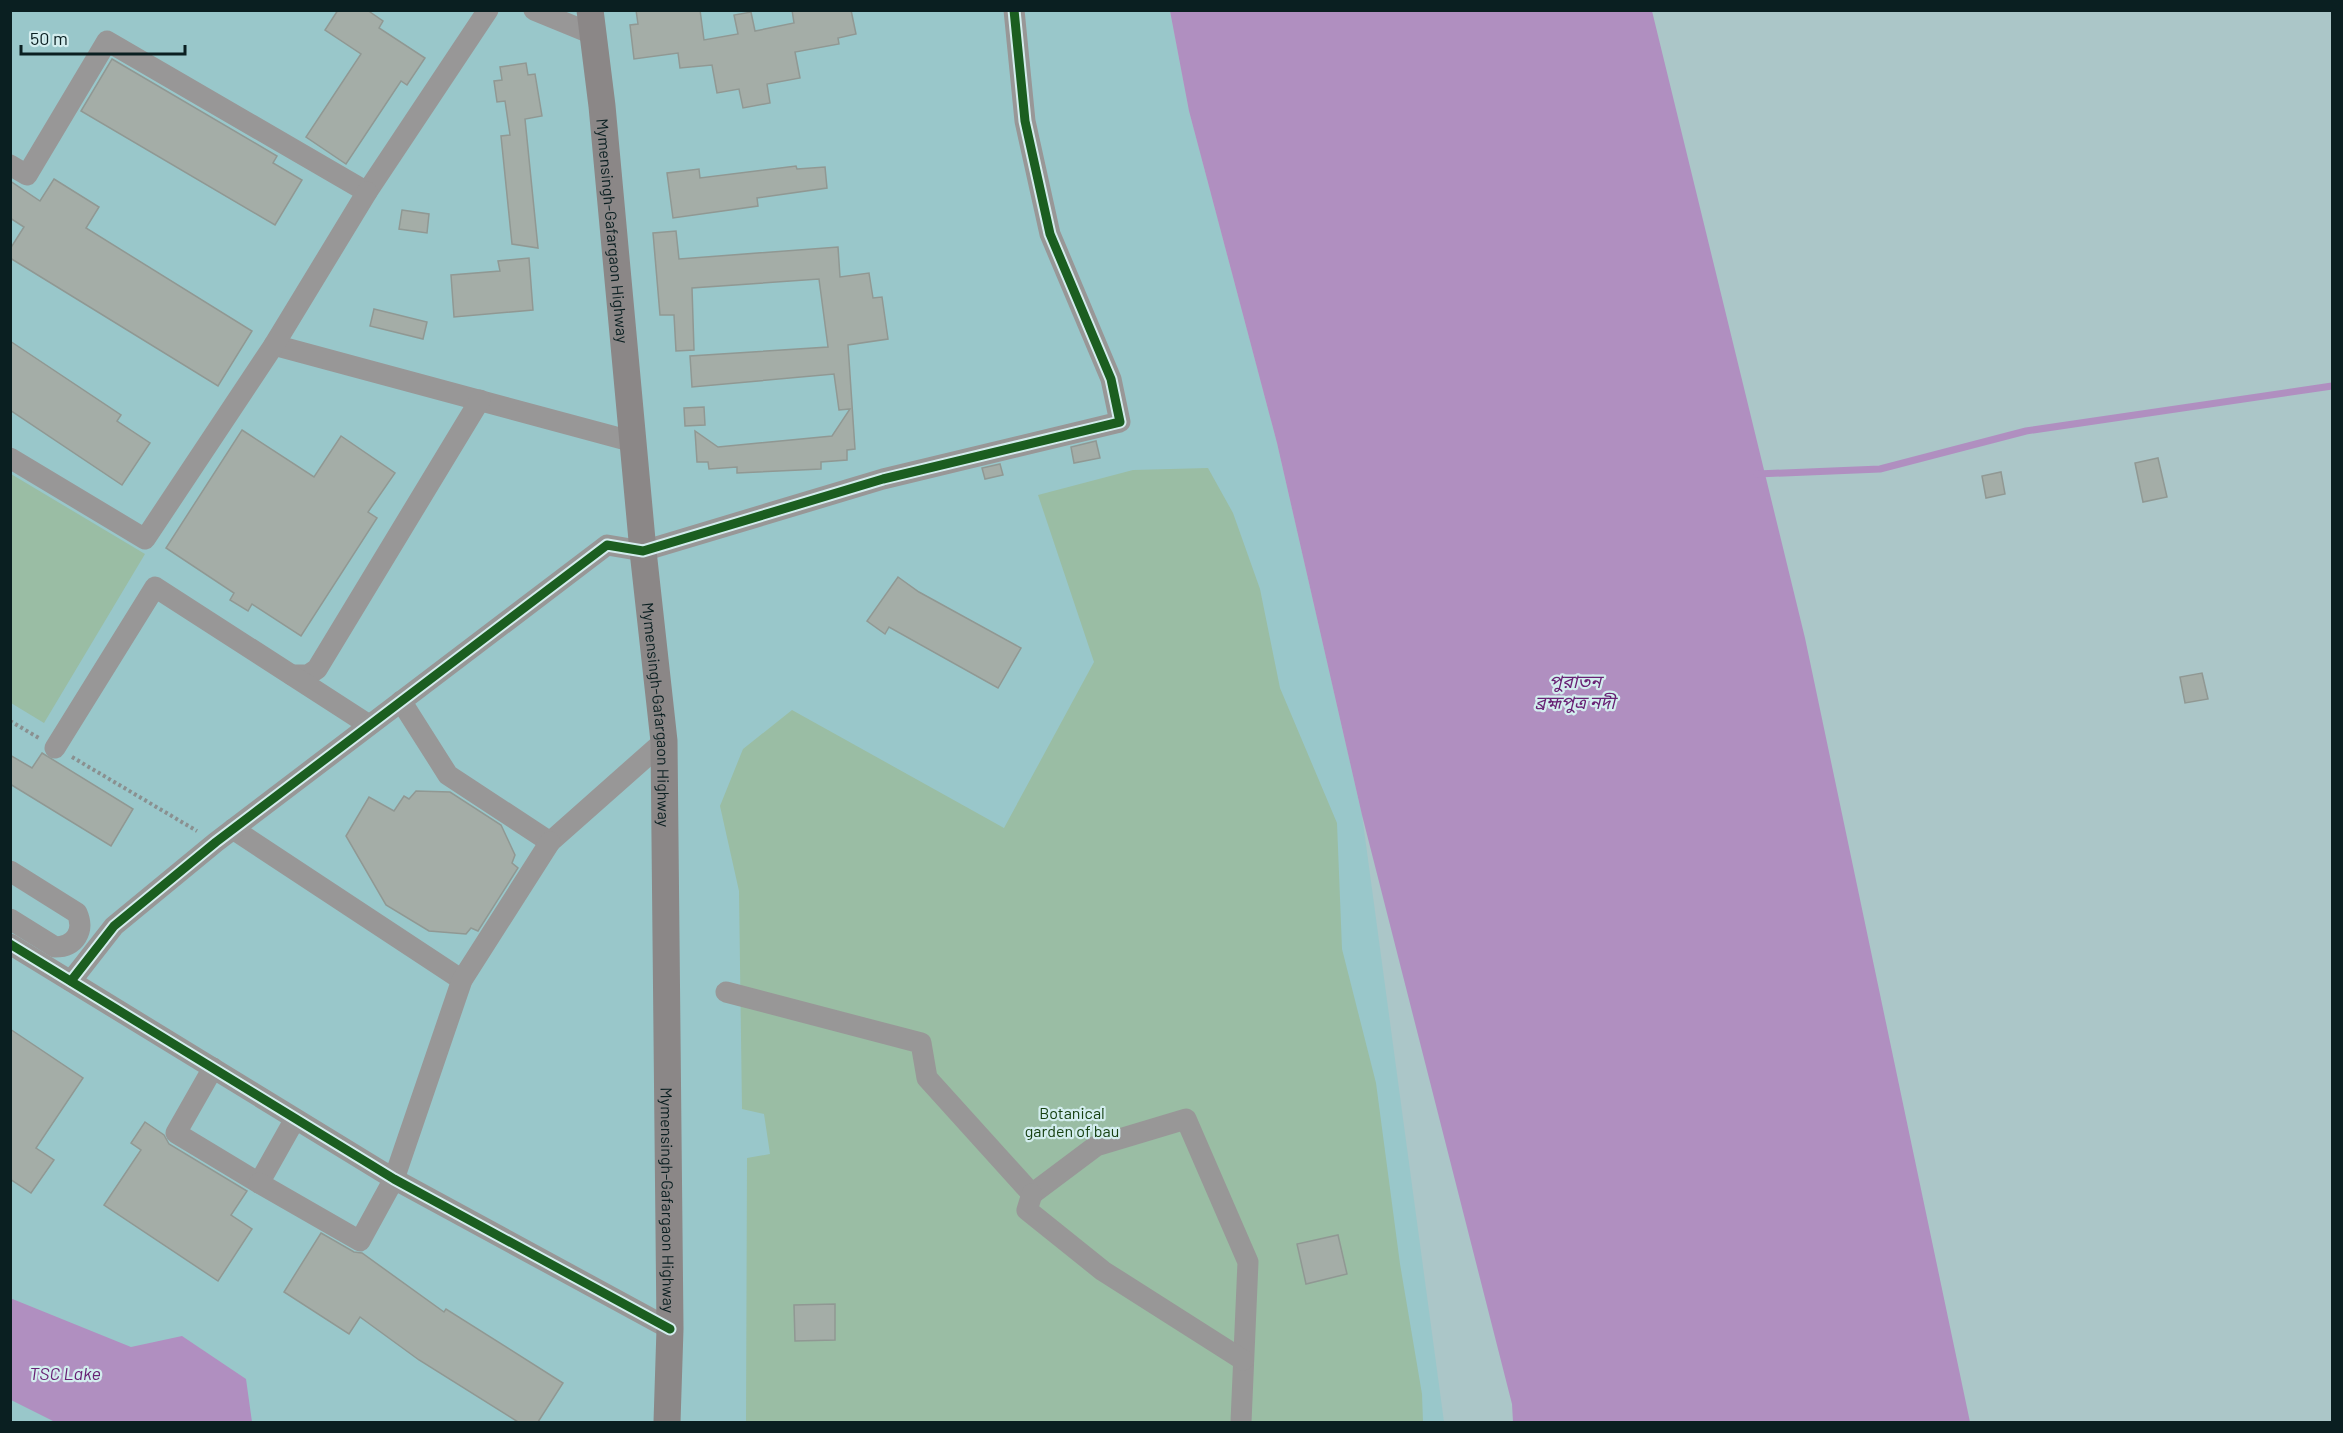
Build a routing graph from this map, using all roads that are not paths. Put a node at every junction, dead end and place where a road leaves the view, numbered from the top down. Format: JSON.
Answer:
{"nodes":[{"id":1,"x":488,"y":10,"type":"edge"},
{"id":2,"x":534,"y":10,"type":"edge"},
{"id":3,"x":1014,"y":10,"type":"edge"},
{"id":4,"x":593,"y":23,"type":"edge"},
{"id":5,"x":10,"y":165,"type":"edge"},
{"id":6,"x":367,"y":192,"type":"junction"},
{"id":7,"x":274,"y":345,"type":"junction"},
{"id":8,"x":480,"y":400,"type":"junction"},
{"id":9,"x":634,"y":442,"type":"junction"},
{"id":10,"x":10,"y":458,"type":"edge"},
{"id":11,"x":643,"y":551,"type":"junction"},
{"id":12,"x":292,"y":675,"type":"junction"},
{"id":13,"x":401,"y":701,"type":"junction"},
{"id":14,"x":369,"y":724,"type":"junction"},
{"id":15,"x":664,"y":741,"type":"junction"},
{"id":16,"x":55,"y":748,"type":"road end"},
{"id":17,"x":233,"y":829,"type":"junction"},
{"id":18,"x":550,"y":842,"type":"junction"},
{"id":19,"x":10,"y":871,"type":"edge"},
{"id":20,"x":77,"y":913,"type":"junction"},
{"id":21,"x":10,"y":919,"type":"edge"},
{"id":22,"x":114,"y":926,"type":"junction"},
{"id":23,"x":10,"y":944,"type":"edge"},
{"id":24,"x":462,"y":980,"type":"junction"},
{"id":25,"x":71,"y":981,"type":"junction"},
{"id":26,"x":726,"y":992,"type":"dead end"},
{"id":27,"x":213,"y":1068,"type":"junction"},
{"id":28,"x":295,"y":1119,"type":"junction"},
{"id":29,"x":394,"y":1179,"type":"junction"},
{"id":30,"x":259,"y":1183,"type":"junction"},
{"id":31,"x":1032,"y":1194,"type":"junction"},
{"id":32,"x":670,"y":1329,"type":"junction"},
{"id":33,"x":1244,"y":1360,"type":"junction"},
{"id":34,"x":667,"y":1422,"type":"edge"},
{"id":35,"x":1241,"y":1422,"type":"edge"}],
"edges":[{"from":1,"to":6,"type":"street"},
{"from":2,"to":4,"type":"street"},
{"from":3,"to":11,"type":"street"},
{"from":4,"to":9,"type":"main road","name":"Mymensingh-Gafargaon Highway"},
{"from":5,"to":6,"type":"street"},
{"from":6,"to":7,"type":"street"},
{"from":7,"to":8,"type":"street"},
{"from":7,"to":10,"type":"street"},
{"from":8,"to":9,"type":"street"},
{"from":8,"to":12,"type":"street"},
{"from":9,"to":11,"type":"main road","name":"Mymensingh-Gafargaon Highway"},
{"from":11,"to":13,"type":"street"},
{"from":11,"to":15,"type":"main road","name":"Mymensingh-Gafargaon Highway"},
{"from":12,"to":14,"type":"street"},
{"from":12,"to":16,"type":"street"},
{"from":13,"to":14,"type":"street"},
{"from":13,"to":18,"type":"street"},
{"from":14,"to":17,"type":"street"},
{"from":15,"to":18,"type":"street"},
{"from":15,"to":32,"type":"main road","name":"Mymensingh-Gafargaon Highway"},
{"from":17,"to":22,"type":"street"},
{"from":17,"to":24,"type":"street"},
{"from":18,"to":24,"type":"street"},
{"from":19,"to":20,"type":"street"},
{"from":20,"to":21,"type":"street"},
{"from":20,"to":22,"type":"street"},
{"from":22,"to":25,"type":"street"},
{"from":23,"to":25,"type":"street"},
{"from":24,"to":29,"type":"street"},
{"from":25,"to":27,"type":"street"},
{"from":26,"to":31,"type":"street"},
{"from":27,"to":28,"type":"street"},
{"from":27,"to":30,"type":"street"},
{"from":28,"to":29,"type":"street"},
{"from":28,"to":30,"type":"street"},
{"from":29,"to":30,"type":"street"},
{"from":29,"to":32,"type":"street"},
{"from":31,"to":33,"type":"street"},
{"from":31,"to":33,"type":"street"},
{"from":32,"to":34,"type":"main road","name":"Mymensingh-Gafargaon Highway"},
{"from":33,"to":35,"type":"street"}]}
